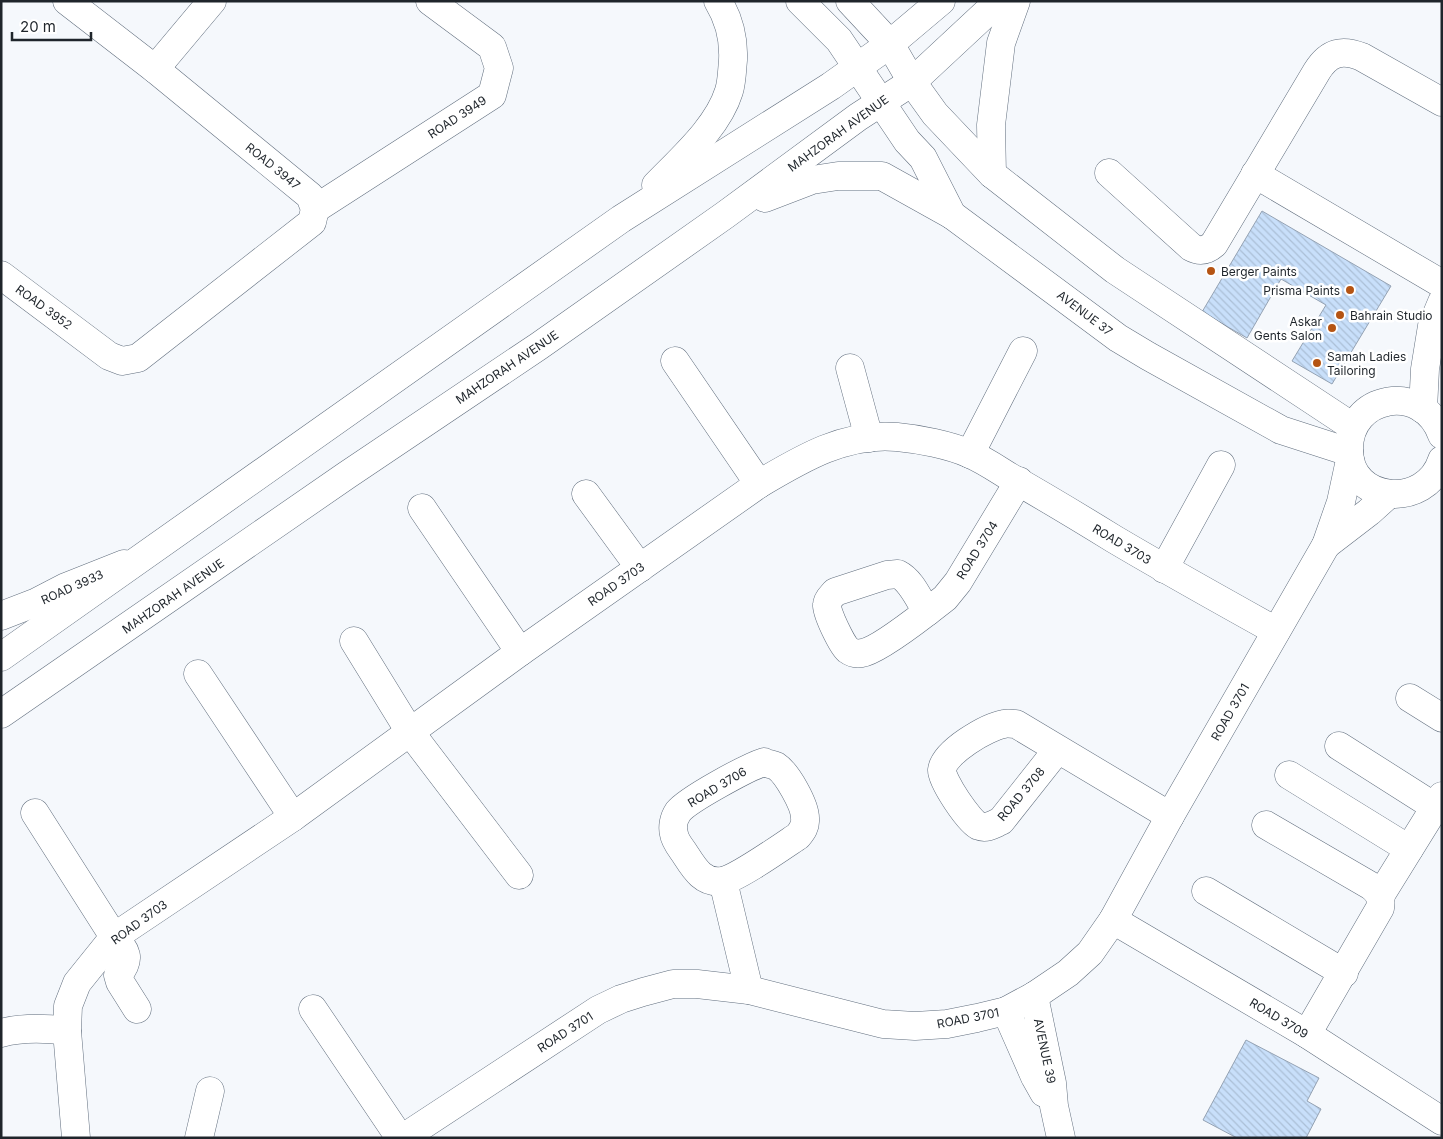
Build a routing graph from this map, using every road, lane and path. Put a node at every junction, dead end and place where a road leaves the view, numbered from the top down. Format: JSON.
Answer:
{"nodes":[{"id":1,"x":67,"y":1,"type":"edge"},
{"id":2,"x":212,"y":1,"type":"edge"},
{"id":3,"x":430,"y":1,"type":"edge"},
{"id":4,"x":718,"y":1,"type":"edge"},
{"id":5,"x":800,"y":1,"type":"edge"},
{"id":6,"x":850,"y":1,"type":"edge"},
{"id":7,"x":941,"y":1,"type":"edge"},
{"id":8,"x":998,"y":1,"type":"edge"},
{"id":9,"x":1016,"y":1,"type":"edge"},
{"id":10,"x":890,"y":44,"type":"junction"},
{"id":11,"x":857,"y":66,"type":"junction"},
{"id":12,"x":155,"y":69,"type":"junction"},
{"id":13,"x":912,"y":82,"type":"junction"},
{"id":14,"x":881,"y":102,"type":"junction"},
{"id":15,"x":1442,"y":102,"type":"edge"},
{"id":16,"x":1109,"y":173,"type":"dead end"},
{"id":17,"x":992,"y":174,"type":"junction"},
{"id":18,"x":1255,"y":174,"type":"junction"},
{"id":19,"x":315,"y":209,"type":"junction"},
{"id":20,"x":725,"y":215,"type":"junction"},
{"id":21,"x":952,"y":215,"type":"junction"},
{"id":22,"x":621,"y":219,"type":"junction"},
{"id":23,"x":1,"y":275,"type":"edge"},
{"id":24,"x":1442,"y":284,"type":"edge"},
{"id":25,"x":1442,"y":302,"type":"edge"},
{"id":26,"x":1023,"y":351,"type":"dead end"},
{"id":27,"x":675,"y":361,"type":"dead end"},
{"id":28,"x":850,"y":368,"type":"dead end"},
{"id":29,"x":1423,"y":409,"type":"junction"},
{"id":30,"x":1442,"y":435,"type":"edge"},
{"id":31,"x":870,"y":438,"type":"junction"},
{"id":32,"x":1351,"y":446,"type":"junction"},
{"id":33,"x":970,"y":454,"type":"junction"},
{"id":34,"x":1442,"y":460,"type":"edge"},
{"id":35,"x":1221,"y":465,"type":"dead end"},
{"id":36,"x":1019,"y":482,"type":"junction"},
{"id":37,"x":759,"y":484,"type":"junction"},
{"id":38,"x":1431,"y":493,"type":"edge"},
{"id":39,"x":586,"y":494,"type":"dead end"},
{"id":40,"x":1389,"y":494,"type":"junction"},
{"id":41,"x":422,"y":508,"type":"dead end"},
{"id":42,"x":1326,"y":545,"type":"junction"},
{"id":43,"x":142,"y":558,"type":"junction"},
{"id":44,"x":640,"y":568,"type":"junction"},
{"id":45,"x":1164,"y":569,"type":"junction"},
{"id":46,"x":928,"y":612,"type":"dead end"},
{"id":47,"x":1,"y":616,"type":"edge"},
{"id":48,"x":1276,"y":632,"type":"junction"},
{"id":49,"x":354,"y":641,"type":"dead end"},
{"id":50,"x":520,"y":652,"type":"junction"},
{"id":51,"x":1,"y":657,"type":"edge"},
{"id":52,"x":198,"y":674,"type":"dead end"},
{"id":53,"x":1410,"y":698,"type":"dead end"},
{"id":54,"x":1,"y":714,"type":"edge"},
{"id":55,"x":1442,"y":718,"type":"edge"},
{"id":56,"x":410,"y":732,"type":"junction"},
{"id":57,"x":1339,"y":746,"type":"dead end"},
{"id":58,"x":1058,"y":749,"type":"dead end"},
{"id":59,"x":1289,"y":775,"type":"dead end"},
{"id":60,"x":1438,"y":801,"type":"edge"},
{"id":61,"x":34,"y":813,"type":"dead end"},
{"id":62,"x":1170,"y":816,"type":"junction"},
{"id":63,"x":293,"y":817,"type":"junction"},
{"id":64,"x":1266,"y":825,"type":"dead end"},
{"id":65,"x":1409,"y":849,"type":"junction"},
{"id":66,"x":518,"y":875,"type":"dead end"},
{"id":67,"x":723,"y":881,"type":"junction"},
{"id":68,"x":1206,"y":891,"type":"dead end"},
{"id":69,"x":1380,"y":896,"type":"junction"},
{"id":70,"x":1113,"y":920,"type":"junction"},
{"id":71,"x":114,"y":937,"type":"junction"},
{"id":72,"x":1344,"y":973,"type":"junction"},
{"id":73,"x":749,"y":990,"type":"junction"},
{"id":74,"x":1034,"y":996,"type":"junction"},
{"id":75,"x":137,"y":1009,"type":"dead end"},
{"id":76,"x":313,"y":1009,"type":"dead end"},
{"id":77,"x":1006,"y":1011,"type":"junction"},
{"id":78,"x":67,"y":1031,"type":"junction"},
{"id":79,"x":1,"y":1033,"type":"edge"},
{"id":80,"x":1307,"y":1034,"type":"junction"},
{"id":81,"x":210,"y":1091,"type":"dead end"},
{"id":82,"x":1054,"y":1106,"type":"junction"},
{"id":83,"x":1442,"y":1121,"type":"edge"},
{"id":84,"x":76,"y":1138,"type":"edge"},
{"id":85,"x":199,"y":1138,"type":"edge"},
{"id":86,"x":402,"y":1138,"type":"edge"},
{"id":87,"x":1062,"y":1138,"type":"edge"}],
"edges":[{"from":1,"to":12,"type":"street","name":"ROAD 3947"},
{"from":2,"to":12,"type":"street"},
{"from":3,"to":19,"type":"street","name":"ROAD 3949"},
{"from":4,"to":22,"type":"street"},
{"from":5,"to":11,"type":"street","name":"AVENUE 37"},
{"from":6,"to":10,"type":"street"},
{"from":7,"to":10,"type":"street"},
{"from":8,"to":13,"type":"street","name":"MAHZORAH AVENUE"},
{"from":9,"to":17,"type":"street"},
{"from":10,"to":11,"type":"street"},
{"from":10,"to":13,"type":"street"},
{"from":11,"to":14,"type":"street","name":"AVENUE 37"},
{"from":11,"to":22,"type":"street"},
{"from":12,"to":19,"type":"street","name":"ROAD 3947"},
{"from":13,"to":14,"type":"street","name":"MAHZORAH AVENUE"},
{"from":13,"to":17,"type":"street"},
{"from":14,"to":20,"type":"street","name":"MAHZORAH AVENUE"},
{"from":14,"to":21,"type":"street","name":"AVENUE 37"},
{"from":15,"to":18,"type":"street"},
{"from":16,"to":18,"type":"street"},
{"from":17,"to":32,"type":"street"},
{"from":18,"to":24,"type":"street"},
{"from":19,"to":23,"type":"street","name":"ROAD 3952"},
{"from":20,"to":21,"type":"street"},
{"from":20,"to":54,"type":"street","name":"MAHZORAH AVENUE"},
{"from":21,"to":32,"type":"street","name":"AVENUE 37"},
{"from":22,"to":43,"type":"street"},
{"from":25,"to":29,"type":"street"},
{"from":26,"to":33,"type":"street"},
{"from":27,"to":37,"type":"street"},
{"from":28,"to":31,"type":"street"},
{"from":29,"to":30,"type":"street"},
{"from":29,"to":32,"type":"street"},
{"from":31,"to":33,"type":"street","name":"ROAD 3703"},
{"from":31,"to":37,"type":"street","name":"ROAD 3703"},
{"from":32,"to":40,"type":"street"},
{"from":32,"to":42,"type":"street","name":"ROAD 3701"},
{"from":33,"to":36,"type":"street","name":"ROAD 3703"},
{"from":34,"to":38,"type":"street"},
{"from":35,"to":45,"type":"street"},
{"from":36,"to":45,"type":"street","name":"ROAD 3703"},
{"from":36,"to":46,"type":"street","name":"ROAD 3704"},
{"from":37,"to":44,"type":"street","name":"ROAD 3703"},
{"from":38,"to":40,"type":"street"},
{"from":39,"to":44,"type":"street"},
{"from":40,"to":42,"type":"street","name":"ROAD 3701"},
{"from":41,"to":50,"type":"street"},
{"from":42,"to":48,"type":"street","name":"ROAD 3701"},
{"from":43,"to":47,"type":"street","name":"ROAD 3933"},
{"from":43,"to":51,"type":"street"},
{"from":44,"to":50,"type":"street","name":"ROAD 3703"},
{"from":45,"to":48,"type":"street","name":"ROAD 3703"},
{"from":48,"to":62,"type":"street","name":"ROAD 3701"},
{"from":49,"to":56,"type":"street"},
{"from":50,"to":56,"type":"street","name":"ROAD 3703"},
{"from":52,"to":63,"type":"street"},
{"from":53,"to":55,"type":"street"},
{"from":56,"to":63,"type":"street","name":"ROAD 3703"},
{"from":56,"to":66,"type":"street"},
{"from":57,"to":60,"type":"street"},
{"from":58,"to":62,"type":"street"},
{"from":59,"to":65,"type":"street"},
{"from":60,"to":65,"type":"street"},
{"from":61,"to":71,"type":"street"},
{"from":62,"to":70,"type":"street","name":"ROAD 3701"},
{"from":63,"to":71,"type":"street","name":"ROAD 3703"},
{"from":64,"to":69,"type":"street"},
{"from":65,"to":69,"type":"street"},
{"from":67,"to":67,"type":"street","name":"ROAD 3706"},
{"from":67,"to":73,"type":"street"},
{"from":68,"to":72,"type":"street"},
{"from":69,"to":72,"type":"street"},
{"from":70,"to":74,"type":"street","name":"ROAD 3701"},
{"from":70,"to":80,"type":"street","name":"ROAD 3709"},
{"from":71,"to":75,"type":"street"},
{"from":71,"to":78,"type":"street","name":"ROAD 3703"},
{"from":72,"to":80,"type":"street"},
{"from":73,"to":77,"type":"street","name":"ROAD 3701"},
{"from":73,"to":86,"type":"street","name":"ROAD 3701"},
{"from":74,"to":77,"type":"street","name":"ROAD 3701"},
{"from":74,"to":82,"type":"street","name":"AVENUE 39"},
{"from":76,"to":86,"type":"street"},
{"from":77,"to":82,"type":"street","name":"AVENUE 39"},
{"from":78,"to":79,"type":"street"},
{"from":78,"to":84,"type":"street","name":"ROAD 3703"},
{"from":80,"to":83,"type":"street","name":"ROAD 3709"},
{"from":81,"to":85,"type":"street"},
{"from":82,"to":87,"type":"street","name":"AVENUE 39"}]}
